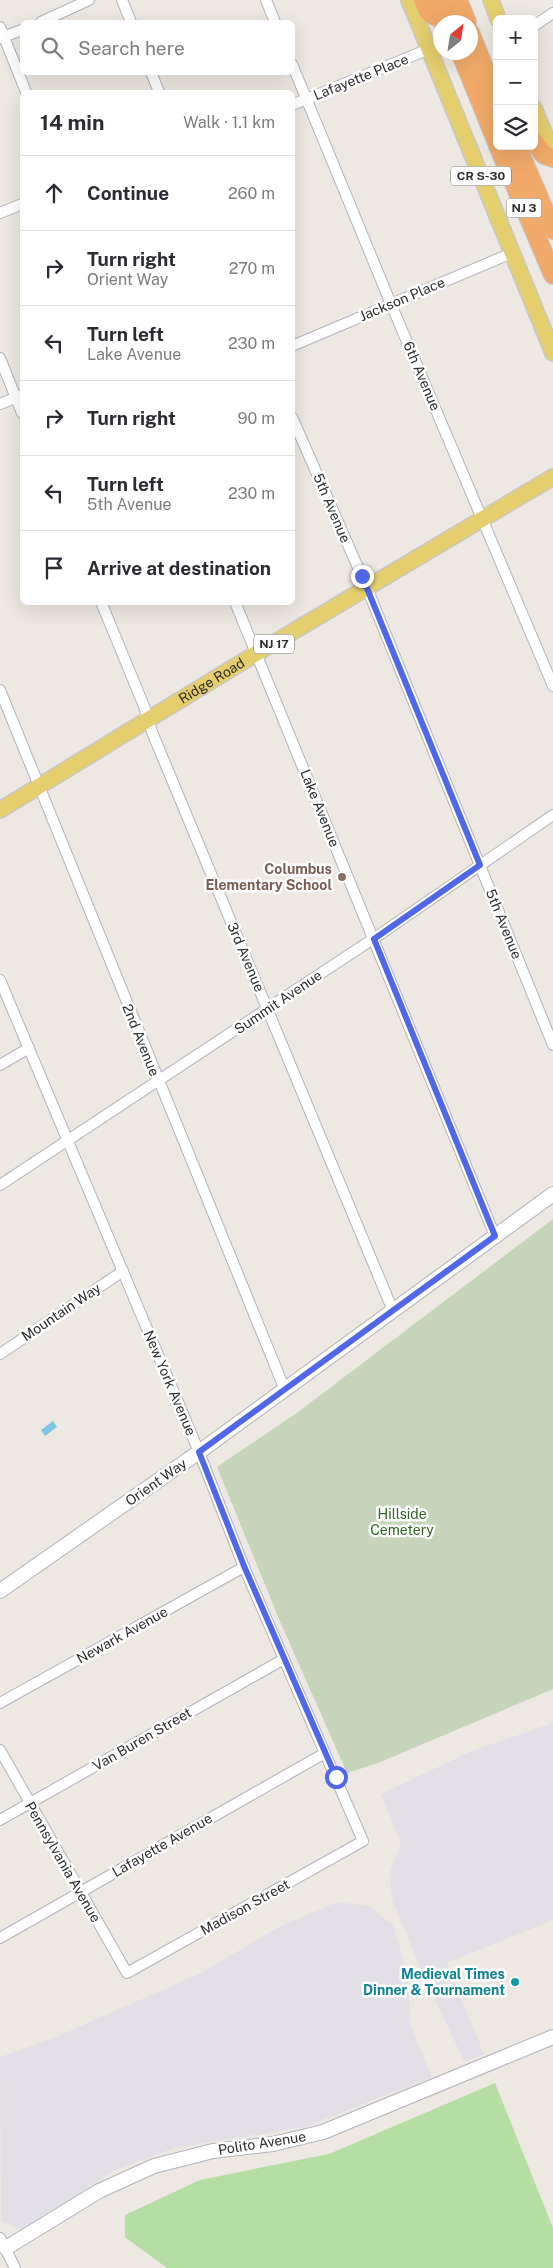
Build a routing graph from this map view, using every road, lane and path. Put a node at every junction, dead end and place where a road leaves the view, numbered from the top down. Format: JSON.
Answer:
{"nodes":[{"id":1,"x":89,"y":0,"type":"edge"},
{"id":2,"x":122,"y":0,"type":"edge"},
{"id":3,"x":266,"y":0,"type":"edge"},
{"id":4,"x":409,"y":0,"type":"edge"},
{"id":5,"x":423,"y":0,"type":"edge"},
{"id":6,"x":439,"y":0,"type":"edge"},
{"id":7,"x":458,"y":0,"type":"edge"},
{"id":8,"x":491,"y":0,"type":"edge"},
{"id":9,"x":553,"y":13,"type":"edge"},
{"id":10,"x":433,"y":15,"type":"edge"},
{"id":11,"x":444,"y":15,"type":"edge"},
{"id":12,"x":464,"y":15,"type":"edge"},
{"id":13,"x":497,"y":15,"type":"edge"},
{"id":14,"x":45,"y":20,"type":"edge"},
{"id":15,"x":130,"y":20,"type":"edge"},
{"id":16,"x":275,"y":20,"type":"edge"},
{"id":17,"x":538,"y":23,"type":"edge"},
{"id":18,"x":20,"y":30,"type":"edge"},
{"id":19,"x":1,"y":34,"type":"edge"},
{"id":20,"x":429,"y":49,"type":"junction"},
{"id":21,"x":478,"y":51,"type":"edge"},
{"id":22,"x":463,"y":60,"type":"edge"},
{"id":23,"x":295,"y":71,"type":"edge"},
{"id":24,"x":152,"y":75,"type":"edge"},
{"id":25,"x":493,"y":88,"type":"edge"},
{"id":26,"x":25,"y":90,"type":"edge"},
{"id":27,"x":159,"y":90,"type":"edge"},
{"id":28,"x":307,"y":99,"type":"junction"},
{"id":29,"x":295,"y":104,"type":"edge"},
{"id":30,"x":538,"y":118,"type":"edge"},
{"id":31,"x":493,"y":135,"type":"edge"},
{"id":32,"x":538,"y":147,"type":"edge"},
{"id":33,"x":499,"y":150,"type":"edge"},
{"id":34,"x":519,"y":150,"type":"edge"},
{"id":35,"x":553,"y":154,"type":"edge"},
{"id":36,"x":553,"y":158,"type":"edge"},
{"id":37,"x":20,"y":205,"type":"edge"},
{"id":38,"x":0,"y":213,"type":"edge"},
{"id":39,"x":553,"y":230,"type":"edge"},
{"id":40,"x":512,"y":252,"type":"junction"},
{"id":41,"x":553,"y":275,"type":"edge"},
{"id":42,"x":391,"y":304,"type":"junction"},
{"id":43,"x":295,"y":345,"type":"edge"},
{"id":44,"x":553,"y":353,"type":"edge"},
{"id":45,"x":0,"y":358,"type":"edge"},
{"id":46,"x":19,"y":396,"type":"edge"},
{"id":47,"x":0,"y":404,"type":"edge"},
{"id":48,"x":295,"y":424,"type":"edge"},
{"id":49,"x":552,"y":479,"type":"edge"},
{"id":50,"x":483,"y":517,"type":"junction"},
{"id":51,"x":368,"y":588,"type":"junction"},
{"id":52,"x":102,"y":605,"type":"edge"},
{"id":53,"x":236,"y":605,"type":"edge"},
{"id":54,"x":257,"y":653,"type":"junction"},
{"id":55,"x":553,"y":686,"type":"edge"},
{"id":56,"x":0,"y":690,"type":"edge"},
{"id":57,"x":148,"y":719,"type":"junction"},
{"id":58,"x":40,"y":786,"type":"junction"},
{"id":59,"x":0,"y":810,"type":"edge"},
{"id":60,"x":553,"y":815,"type":"edge"},
{"id":61,"x":480,"y":865,"type":"junction"},
{"id":62,"x":374,"y":939,"type":"junction"},
{"id":63,"x":0,"y":980,"type":"edge"},
{"id":64,"x":268,"y":1009,"type":"junction"},
{"id":65,"x":553,"y":1045,"type":"edge"},
{"id":66,"x":29,"y":1048,"type":"junction"},
{"id":67,"x":0,"y":1065,"type":"edge"},
{"id":68,"x":158,"y":1082,"type":"junction"},
{"id":69,"x":68,"y":1142,"type":"junction"},
{"id":70,"x":0,"y":1185,"type":"edge"},
{"id":71,"x":553,"y":1194,"type":"edge"},
{"id":72,"x":495,"y":1236,"type":"junction"},
{"id":73,"x":123,"y":1271,"type":"junction"},
{"id":74,"x":393,"y":1311,"type":"junction"},
{"id":75,"x":0,"y":1354,"type":"edge"},
{"id":76,"x":285,"y":1390,"type":"junction"},
{"id":77,"x":199,"y":1452,"type":"junction"},
{"id":78,"x":244,"y":1566,"type":"junction"},
{"id":79,"x":0,"y":1591,"type":"edge"},
{"id":80,"x":284,"y":1658,"type":"junction"},
{"id":81,"x":0,"y":1703,"type":"edge"},
{"id":82,"x":0,"y":1750,"type":"edge"},
{"id":83,"x":325,"y":1752,"type":"junction"},
{"id":84,"x":30,"y":1803,"type":"junction"},
{"id":85,"x":0,"y":1820,"type":"edge"},
{"id":86,"x":363,"y":1841,"type":"joint"},
{"id":87,"x":80,"y":1892,"type":"junction"},
{"id":88,"x":0,"y":1938,"type":"edge"},
{"id":89,"x":127,"y":1973,"type":"joint"},
{"id":90,"x":553,"y":2037,"type":"edge"},
{"id":91,"x":3,"y":2243,"type":"edge"},
{"id":92,"x":15,"y":2268,"type":"edge"}],
"edges":[{"from":1,"to":14,"type":"street"},
{"from":2,"to":15,"type":"street"},
{"from":3,"to":16,"type":"street"},
{"from":4,"to":20,"type":"main road","number":"CR S-30"},
{"from":5,"to":10,"type":"highway"},
{"from":6,"to":11,"type":"highway"},
{"from":7,"to":12,"type":"highway"},
{"from":8,"to":13,"type":"main road"},
{"from":9,"to":17,"type":"street"},
{"from":18,"to":19,"type":"street"},
{"from":19,"to":26,"type":"street"},
{"from":20,"to":28,"type":"street","name":"Lafayette Place"},
{"from":20,"to":40,"type":"main road","number":"CR S-30"},
{"from":21,"to":25,"type":"highway"},
{"from":22,"to":31,"type":"highway","number":"NJ 3"},
{"from":23,"to":28,"type":"street","name":"6th Avenue"},
{"from":24,"to":27,"type":"street"},
{"from":28,"to":29,"type":"street","name":"Lafayette Place"},
{"from":28,"to":42,"type":"street","name":"6th Avenue"},
{"from":30,"to":35,"type":"main road"},
{"from":32,"to":36,"type":"highway"},
{"from":33,"to":41,"type":"highway","number":"NJ 3"},
{"from":34,"to":39,"type":"highway","number":"NJ 3"},
{"from":37,"to":38,"type":"street"},
{"from":40,"to":42,"type":"street","name":"Jackson Place"},
{"from":40,"to":44,"type":"main road","number":"CR S-30"},
{"from":42,"to":43,"type":"street","name":"Jackson Place"},
{"from":42,"to":50,"type":"street","name":"6th Avenue"},
{"from":45,"to":46,"type":"street"},
{"from":46,"to":47,"type":"street"},
{"from":48,"to":51,"type":"street","name":"5th Avenue"},
{"from":49,"to":50,"type":"main road","name":"Ridge Road","number":"NJ 17"},
{"from":50,"to":51,"type":"main road","name":"Ridge Road","number":"NJ 17"},
{"from":50,"to":55,"type":"street","name":"6th Avenue"},
{"from":51,"to":54,"type":"main road","name":"Ridge Road","number":"NJ 17"},
{"from":51,"to":61,"type":"street","name":"5th Avenue"},
{"from":52,"to":57,"type":"street","name":"3rd Avenue"},
{"from":53,"to":54,"type":"street","name":"Lake Avenue"},
{"from":54,"to":57,"type":"main road","name":"Ridge Road","number":"NJ 17"},
{"from":54,"to":62,"type":"street","name":"Lake Avenue"},
{"from":56,"to":58,"type":"street","name":"2nd Avenue"},
{"from":57,"to":58,"type":"main road","name":"Ridge Road","number":"NJ 17"},
{"from":57,"to":64,"type":"street","name":"3rd Avenue"},
{"from":58,"to":59,"type":"main road","name":"Ridge Road","number":"NJ 17"},
{"from":58,"to":68,"type":"street","name":"2nd Avenue"},
{"from":60,"to":61,"type":"street","name":"Summit Avenue"},
{"from":61,"to":62,"type":"street","name":"Summit Avenue"},
{"from":61,"to":65,"type":"street","name":"5th Avenue"},
{"from":62,"to":64,"type":"street","name":"Summit Avenue"},
{"from":62,"to":72,"type":"street","name":"Lake Avenue"},
{"from":63,"to":66,"type":"street","name":"New York Avenue"},
{"from":64,"to":68,"type":"street","name":"Summit Avenue"},
{"from":64,"to":74,"type":"street","name":"3rd Avenue"},
{"from":66,"to":67,"type":"street"},
{"from":66,"to":69,"type":"street","name":"New York Avenue"},
{"from":68,"to":69,"type":"street","name":"Summit Avenue"},
{"from":68,"to":76,"type":"street","name":"2nd Avenue"},
{"from":69,"to":70,"type":"street","name":"Summit Avenue"},
{"from":69,"to":73,"type":"street","name":"New York Avenue"},
{"from":71,"to":72,"type":"street","name":"Orient Way"},
{"from":72,"to":74,"type":"street","name":"Orient Way"},
{"from":73,"to":75,"type":"street","name":"Mountain Way"},
{"from":73,"to":77,"type":"street","name":"New York Avenue"},
{"from":74,"to":76,"type":"street","name":"Orient Way"},
{"from":76,"to":77,"type":"street","name":"Orient Way"},
{"from":77,"to":78,"type":"street","name":"New York Avenue"},
{"from":77,"to":79,"type":"street","name":"Orient Way"},
{"from":78,"to":80,"type":"street","name":"New York Avenue"},
{"from":78,"to":81,"type":"street","name":"Newark Avenue"},
{"from":80,"to":83,"type":"street","name":"New York Avenue"},
{"from":80,"to":84,"type":"street","name":"Van Buren Street"},
{"from":82,"to":84,"type":"street","name":"Pennsylvania Avenue"},
{"from":83,"to":86,"type":"street","name":"New York Avenue"},
{"from":83,"to":87,"type":"street","name":"Lafayette Avenue"},
{"from":84,"to":85,"type":"street","name":"Van Buren Street"},
{"from":84,"to":87,"type":"street","name":"Pennsylvania Avenue"},
{"from":86,"to":89,"type":"street","name":"Madison Street"},
{"from":87,"to":88,"type":"street","name":"Lafayette Avenue"},
{"from":87,"to":89,"type":"street","name":"Pennsylvania Avenue"},
{"from":90,"to":91,"type":"street","name":"Polito Avenue"},
{"from":91,"to":92,"type":"street"}]}
